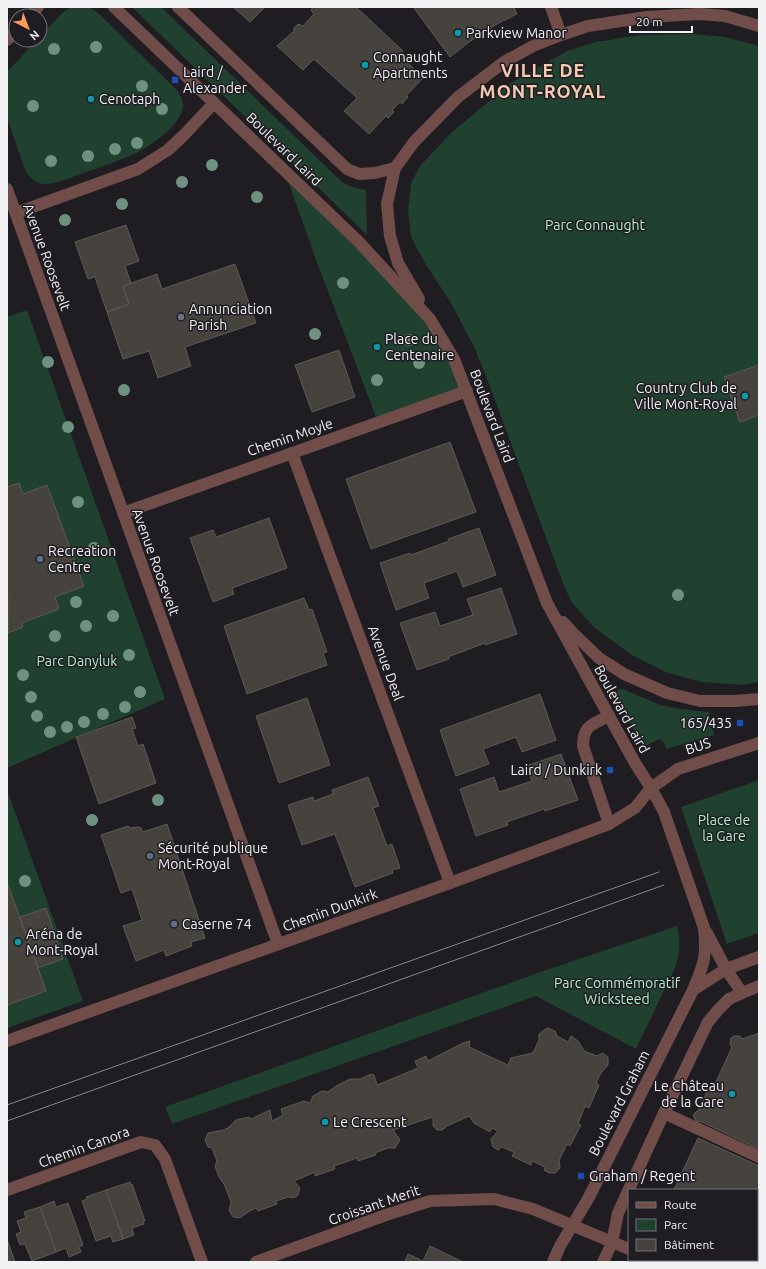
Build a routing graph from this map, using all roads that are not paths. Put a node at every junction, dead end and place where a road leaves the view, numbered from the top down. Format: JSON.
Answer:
{"nodes":[{"id":1,"x":114,"y":7,"type":"edge"},
{"id":2,"x":178,"y":7,"type":"edge"},
{"id":3,"x":551,"y":7,"type":"edge"},
{"id":4,"x":759,"y":26,"type":"edge"},
{"id":5,"x":561,"y":34,"type":"junction"},
{"id":6,"x":214,"y":103,"type":"junction"},
{"id":7,"x":395,"y":168,"type":"junction"},
{"id":8,"x":7,"y":189,"type":"edge"},
{"id":9,"x":16,"y":213,"type":"junction"},
{"id":10,"x":430,"y":319,"type":"junction"},
{"id":11,"x":467,"y":391,"type":"junction"},
{"id":12,"x":292,"y":453,"type":"junction"},
{"id":13,"x":123,"y":513,"type":"junction"},
{"id":14,"x":547,"y":603,"type":"junction"},
{"id":15,"x":759,"y":699,"type":"edge"},
{"id":16,"x":609,"y":716,"type":"junction"},
{"id":17,"x":759,"y":743,"type":"edge"},
{"id":18,"x":652,"y":788,"type":"junction"},
{"id":19,"x":609,"y":824,"type":"junction"},
{"id":20,"x":450,"y":883,"type":"junction"},
{"id":21,"x":704,"y":928,"type":"junction"},
{"id":22,"x":278,"y":944,"type":"junction"},
{"id":23,"x":759,"y":957,"type":"edge"},
{"id":24,"x":726,"y":969,"type":"junction"},
{"id":25,"x":759,"y":986,"type":"edge"},
{"id":26,"x":693,"y":990,"type":"junction"},
{"id":27,"x":742,"y":993,"type":"junction"},
{"id":28,"x":7,"y":1041,"type":"edge"},
{"id":29,"x":664,"y":1113,"type":"junction"},
{"id":30,"x":759,"y":1157,"type":"edge"},
{"id":31,"x":629,"y":1189,"type":"edge"},
{"id":32,"x":7,"y":1190,"type":"edge"},
{"id":33,"x":628,"y":1191,"type":"edge"},
{"id":34,"x":573,"y":1225,"type":"junction"},
{"id":35,"x":612,"y":1243,"type":"junction"},
{"id":36,"x":628,"y":1249,"type":"edge"},
{"id":37,"x":202,"y":1262,"type":"edge"},
{"id":38,"x":256,"y":1262,"type":"edge"},
{"id":39,"x":553,"y":1262,"type":"edge"},
{"id":40,"x":603,"y":1262,"type":"edge"}],
"edges":[{"from":1,"to":6,"type":"street","name":"Boulevard Laird"},
{"from":2,"to":7,"type":"street","name":"Boulevard Laird"},
{"from":3,"to":5,"type":"street"},
{"from":4,"to":5,"type":"street"},
{"from":5,"to":7,"type":"street"},
{"from":6,"to":9,"type":"street"},
{"from":6,"to":10,"type":"street","name":"Boulevard Laird"},
{"from":7,"to":10,"type":"street"},
{"from":8,"to":9,"type":"street","name":"Avenue Roosevelt"},
{"from":9,"to":13,"type":"street","name":"Avenue Roosevelt"},
{"from":10,"to":11,"type":"street","name":"Boulevard Laird"},
{"from":11,"to":12,"type":"street","name":"Chemin Moyle"},
{"from":11,"to":14,"type":"street","name":"Boulevard Laird"},
{"from":12,"to":13,"type":"street","name":"Chemin Moyle"},
{"from":12,"to":20,"type":"street","name":"Avenue Deal"},
{"from":13,"to":22,"type":"street","name":"Avenue Roosevelt"},
{"from":14,"to":15,"type":"street"},
{"from":14,"to":16,"type":"street","name":"Boulevard Laird"},
{"from":16,"to":18,"type":"street","name":"Boulevard Laird"},
{"from":16,"to":19,"type":"street"},
{"from":17,"to":18,"type":"street","name":"BUS"},
{"from":18,"to":19,"type":"street","name":"Chemin Dunkirk"},
{"from":18,"to":21,"type":"street","name":"Boulevard Laird","bridge":true},
{"from":19,"to":20,"type":"street","name":"Chemin Dunkirk"},
{"from":20,"to":22,"type":"street","name":"Chemin Dunkirk"},
{"from":21,"to":24,"type":"street","name":"Boulevard Laird"},
{"from":21,"to":26,"type":"street","name":"Boulevard Laird"},
{"from":22,"to":28,"type":"street","name":"Chemin Dunkirk"},
{"from":23,"to":24,"type":"street"},
{"from":24,"to":26,"type":"street"},
{"from":24,"to":27,"type":"street","name":"Boulevard Laird"},
{"from":25,"to":27,"type":"street"},
{"from":26,"to":34,"type":"street","name":"Boulevard Graham"},
{"from":27,"to":29,"type":"street"},
{"from":29,"to":30,"type":"street"},
{"from":29,"to":31,"type":"street"},
{"from":32,"to":37,"type":"street","name":"Chemin Canora"},
{"from":33,"to":35,"type":"street"},
{"from":34,"to":35,"type":"street","name":"Croissant Merit"},
{"from":34,"to":38,"type":"street","name":"Croissant Merit"},
{"from":34,"to":39,"type":"street","name":"Boulevard Graham"},
{"from":35,"to":36,"type":"street","name":"Croissant Merit"},
{"from":35,"to":40,"type":"street"}]}
